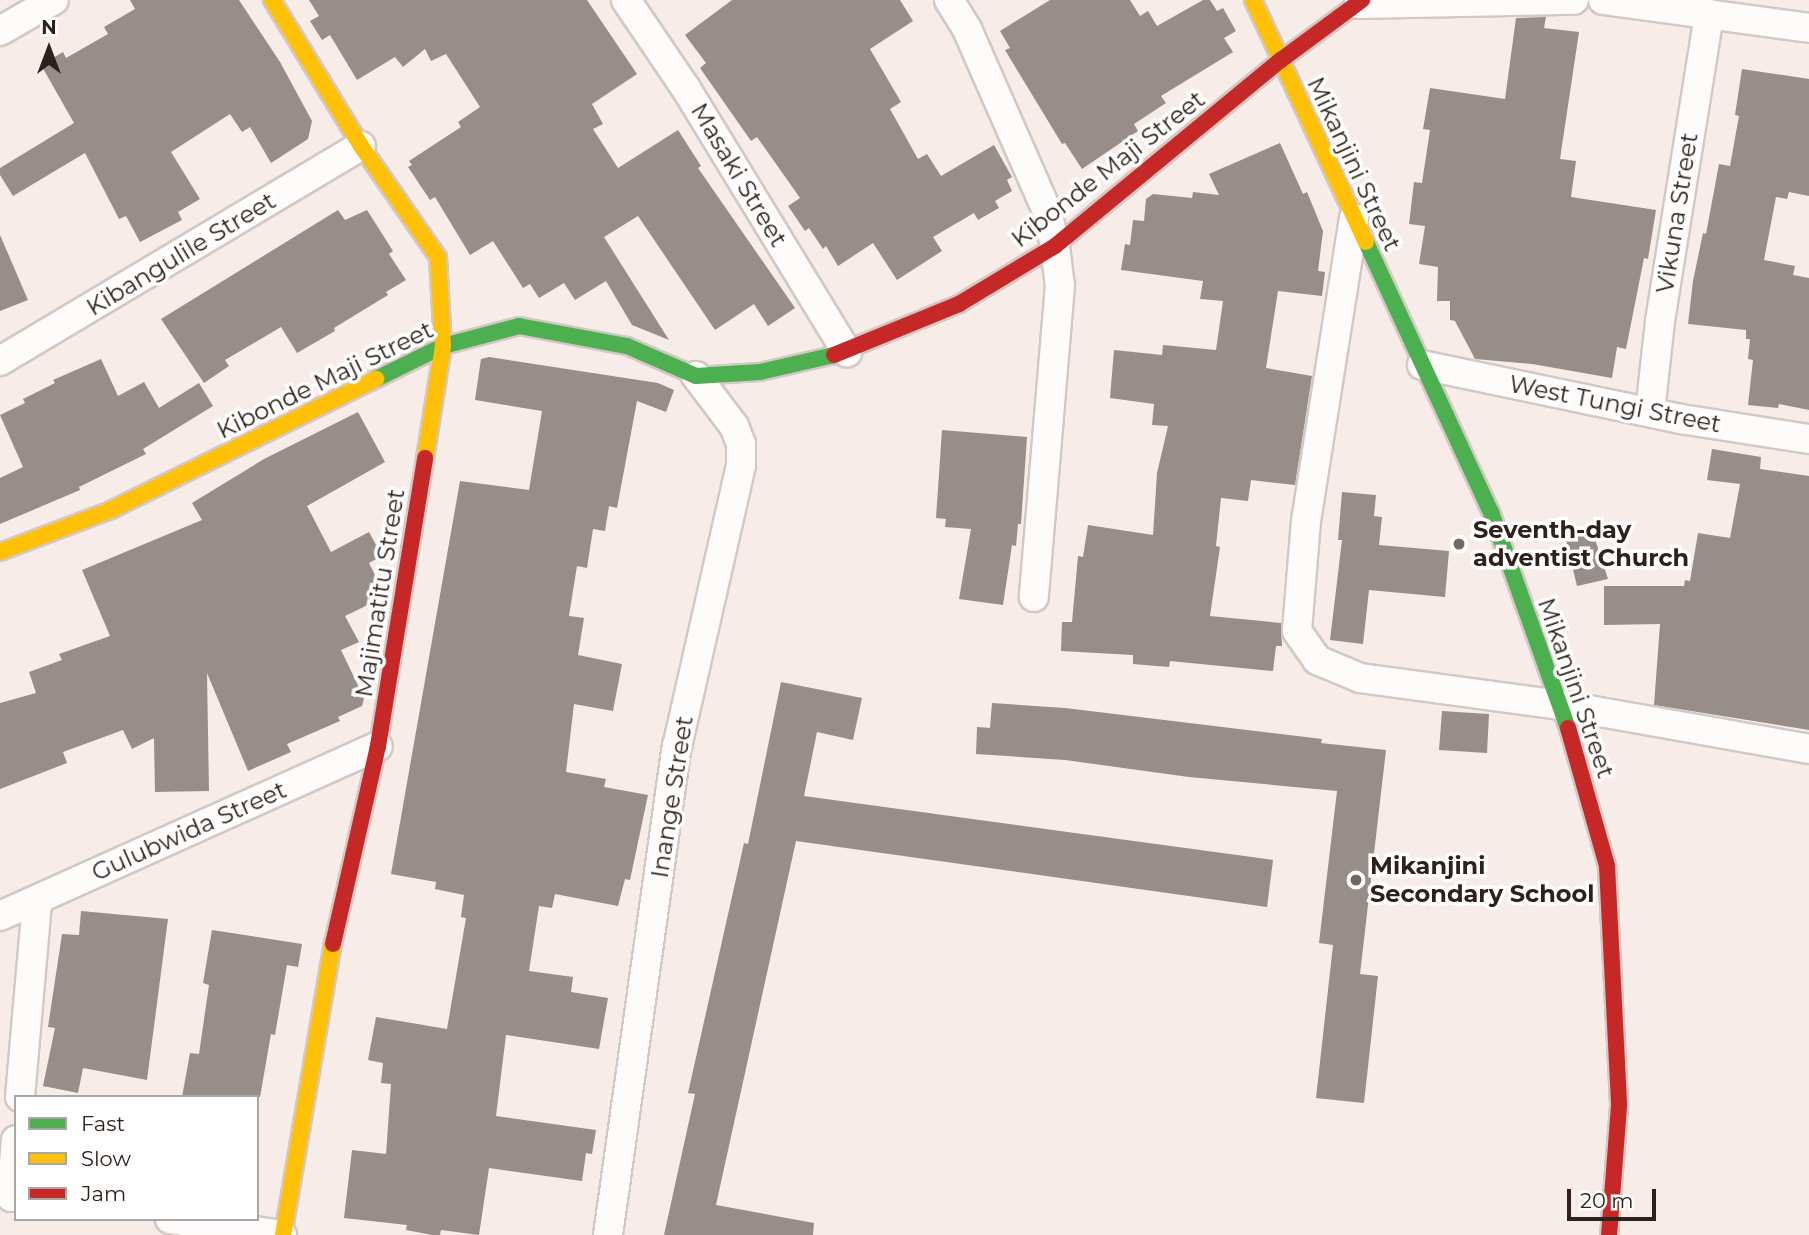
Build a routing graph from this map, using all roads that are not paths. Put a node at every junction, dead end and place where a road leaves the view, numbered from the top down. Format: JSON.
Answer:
{"nodes":[{"id":1,"x":54,"y":0,"type":"edge"},
{"id":2,"x":271,"y":0,"type":"edge"},
{"id":3,"x":626,"y":0,"type":"edge"},
{"id":4,"x":948,"y":0,"type":"edge"},
{"id":5,"x":1253,"y":0,"type":"edge"},
{"id":6,"x":1574,"y":0,"type":"edge"},
{"id":7,"x":1603,"y":0,"type":"edge"},
{"id":8,"x":1361,"y":2,"type":"edge"},
{"id":9,"x":1709,"y":14,"type":"junction"},
{"id":10,"x":1809,"y":28,"type":"edge"},
{"id":11,"x":0,"y":31,"type":"edge"},
{"id":12,"x":1281,"y":60,"type":"junction"},
{"id":13,"x":361,"y":146,"type":"junction"},
{"id":14,"x":1354,"y":218,"type":"junction"},
{"id":15,"x":1055,"y":246,"type":"junction"},
{"id":16,"x":443,"y":346,"type":"junction"},
{"id":17,"x":847,"y":352,"type":"junction"},
{"id":18,"x":0,"y":361,"type":"edge"},
{"id":19,"x":1422,"y":365,"type":"junction"},
{"id":20,"x":696,"y":376,"type":"junction"},
{"id":21,"x":1650,"y":412,"type":"junction"},
{"id":22,"x":1809,"y":439,"type":"edge"},
{"id":23,"x":0,"y":552,"type":"edge"},
{"id":24,"x":1034,"y":597,"type":"dead end"},
{"id":25,"x":1560,"y":705,"type":"junction"},
{"id":26,"x":378,"y":746,"type":"junction"},
{"id":27,"x":1809,"y":749,"type":"edge"},
{"id":28,"x":37,"y":901,"type":"junction"},
{"id":29,"x":0,"y":916,"type":"edge"},
{"id":30,"x":19,"y":1095,"type":"edge"},
{"id":31,"x":14,"y":1156,"type":"edge"},
{"id":32,"x":9,"y":1197,"type":"edge"},
{"id":33,"x":184,"y":1221,"type":"edge"},
{"id":34,"x":283,"y":1235,"type":"edge"},
{"id":35,"x":608,"y":1235,"type":"edge"},
{"id":36,"x":1609,"y":1235,"type":"edge"}],
"edges":[{"from":1,"to":11,"type":"street"},
{"from":2,"to":13,"type":"street","name":"Majimatitu Street"},
{"from":3,"to":17,"type":"street","name":"Masaki Street"},
{"from":4,"to":15,"type":"street"},
{"from":5,"to":12,"type":"street","name":"Mikanjini Street"},
{"from":6,"to":8,"type":"street"},
{"from":7,"to":9,"type":"street"},
{"from":8,"to":12,"type":"street","name":"Kibonde Maji Street"},
{"from":9,"to":10,"type":"street"},
{"from":9,"to":21,"type":"street","name":"Vikuna Street"},
{"from":12,"to":14,"type":"street","name":"Mikanjini Street"},
{"from":12,"to":15,"type":"street","name":"Kibonde Maji Street"},
{"from":13,"to":16,"type":"street","name":"Majimatitu Street"},
{"from":13,"to":18,"type":"street","name":"Kibangulile Street"},
{"from":14,"to":19,"type":"street","name":"Mikanjini Street"},
{"from":14,"to":25,"type":"street"},
{"from":15,"to":17,"type":"street","name":"Kibonde Maji Street"},
{"from":15,"to":24,"type":"street"},
{"from":16,"to":20,"type":"street","name":"Kibonde Maji Street"},
{"from":16,"to":23,"type":"street","name":"Kibonde Maji Street"},
{"from":16,"to":26,"type":"street","name":"Majimatitu Street"},
{"from":17,"to":20,"type":"street","name":"Kibonde Maji Street"},
{"from":19,"to":21,"type":"street","name":"West Tungi Street"},
{"from":19,"to":25,"type":"street","name":"Mikanjini Street"},
{"from":20,"to":35,"type":"street","name":"Inange Street"},
{"from":21,"to":22,"type":"street","name":"West Tungi Street"},
{"from":25,"to":27,"type":"street"},
{"from":25,"to":36,"type":"street","name":"Mikanjini Street"},
{"from":26,"to":28,"type":"street","name":"Gulubwida Street"},
{"from":26,"to":34,"type":"street","name":"Majimatitu Street"},
{"from":28,"to":29,"type":"street","name":"Gulubwida Street"},
{"from":28,"to":30,"type":"street"},
{"from":31,"to":32,"type":"street"},
{"from":33,"to":34,"type":"street"}]}
